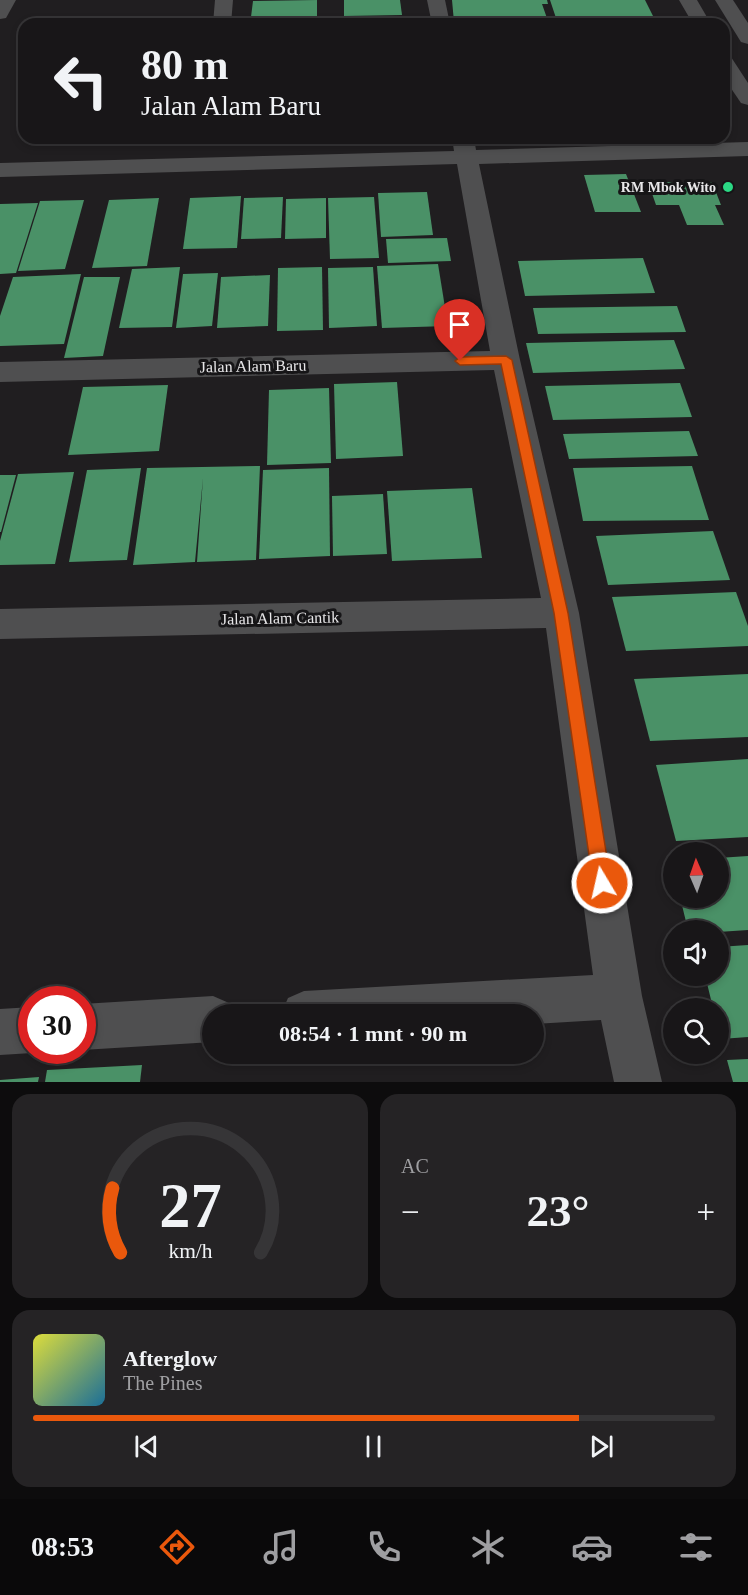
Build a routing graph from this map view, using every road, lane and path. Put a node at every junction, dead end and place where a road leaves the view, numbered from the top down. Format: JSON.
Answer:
{"nodes":[{"id":1,"x":8,"y":0,"type":"edge"},
{"id":2,"x":224,"y":0,"type":"edge"},
{"id":3,"x":436,"y":0,"type":"edge"},
{"id":4,"x":688,"y":0,"type":"edge"},
{"id":5,"x":724,"y":0,"type":"edge"},
{"id":6,"x":0,"y":14,"type":"edge"},
{"id":7,"x":222,"y":18,"type":"edge"},
{"id":8,"x":440,"y":18,"type":"edge"},
{"id":9,"x":698,"y":18,"type":"edge"},
{"id":10,"x":748,"y":38,"type":"edge"},
{"id":11,"x":730,"y":70,"type":"edge"},
{"id":12,"x":748,"y":99,"type":"edge"},
{"id":13,"x":465,"y":148,"type":"edge"},
{"id":14,"x":748,"y":149,"type":"edge"},
{"id":15,"x":0,"y":170,"type":"edge"},
{"id":16,"x":506,"y":360,"type":"junction"},
{"id":17,"x":0,"y":372,"type":"edge"},
{"id":18,"x":561,"y":613,"type":"junction"},
{"id":19,"x":0,"y":624,"type":"edge"},
{"id":20,"x":619,"y":996,"type":"junction"},
{"id":21,"x":479,"y":1004,"type":"edge"},
{"id":22,"x":202,"y":1020,"type":"edge"},
{"id":23,"x":96,"y":1026,"type":"edge"},
{"id":24,"x":18,"y":1031,"type":"edge"},
{"id":25,"x":0,"y":1032,"type":"edge"},
{"id":26,"x":638,"y":1082,"type":"edge"}],
"edges":[{"from":1,"to":6,"type":"street"},
{"from":2,"to":7,"type":"street"},
{"from":3,"to":8,"type":"street"},
{"from":4,"to":9,"type":"street"},
{"from":5,"to":10,"type":"street"},
{"from":11,"to":12,"type":"street"},
{"from":13,"to":14,"type":"street"},
{"from":13,"to":15,"type":"street"},
{"from":13,"to":16,"type":"street"},
{"from":16,"to":17,"type":"street","name":"Jalan Alam Baru"},
{"from":16,"to":18,"type":"street"},
{"from":18,"to":19,"type":"street","name":"Jalan Alam Cantik"},
{"from":18,"to":20,"type":"street"},
{"from":20,"to":21,"type":"street"},
{"from":20,"to":26,"type":"street"},
{"from":22,"to":23,"type":"street"},
{"from":24,"to":25,"type":"street"}]}
